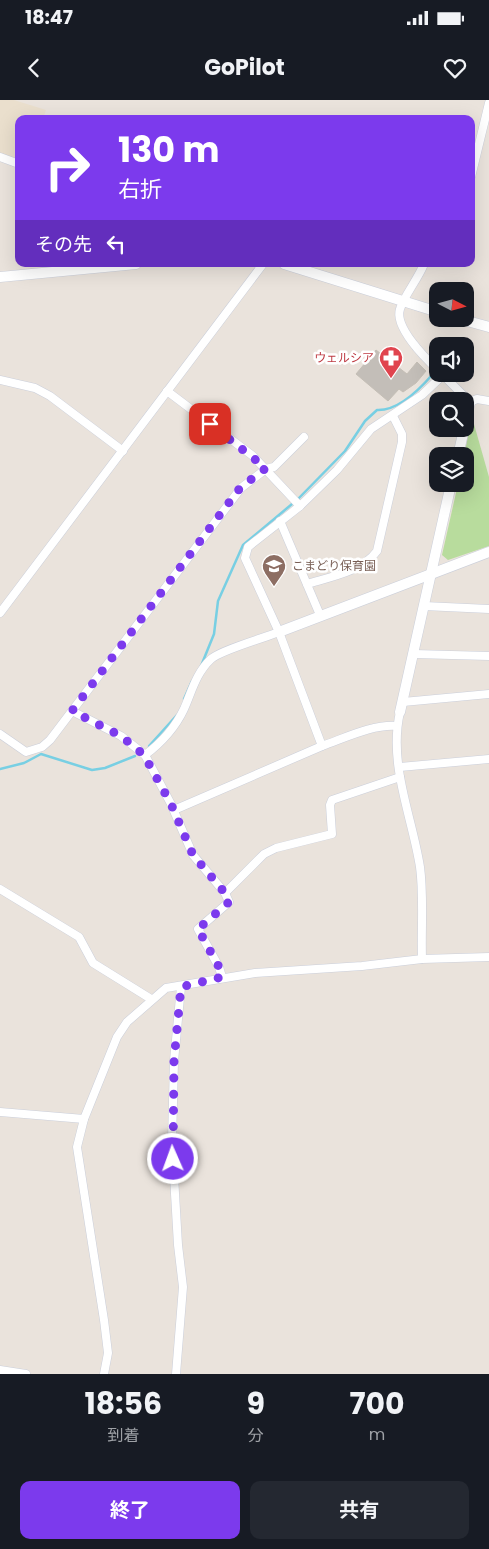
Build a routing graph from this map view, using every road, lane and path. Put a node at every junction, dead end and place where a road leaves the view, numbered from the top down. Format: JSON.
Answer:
{"nodes":[{"id":1,"x":489,"y":103,"type":"edge"},
{"id":2,"x":0,"y":158,"type":"edge"},
{"id":3,"x":475,"y":161,"type":"edge"},
{"id":4,"x":15,"y":163,"type":"edge"},
{"id":5,"x":105,"y":267,"type":"edge"},
{"id":6,"x":261,"y":267,"type":"edge"},
{"id":7,"x":294,"y":267,"type":"edge"},
{"id":8,"x":422,"y":267,"type":"edge"},
{"id":9,"x":0,"y":277,"type":"edge"},
{"id":10,"x":404,"y":301,"type":"junction"},
{"id":11,"x":429,"y":309,"type":"edge"},
{"id":12,"x":474,"y":323,"type":"edge"},
{"id":13,"x":489,"y":327,"type":"edge"},
{"id":14,"x":429,"y":361,"type":"edge"},
{"id":15,"x":0,"y":380,"type":"edge"},
{"id":16,"x":433,"y":382,"type":"edge"},
{"id":17,"x":450,"y":382,"type":"edge"},
{"id":18,"x":167,"y":392,"type":"junction"},
{"id":19,"x":460,"y":392,"type":"edge"},
{"id":20,"x":474,"y":401,"type":"edge"},
{"id":21,"x":489,"y":401,"type":"edge"},
{"id":22,"x":393,"y":416,"type":"junction"},
{"id":23,"x":304,"y":437,"type":"dead end"},
{"id":24,"x":122,"y":451,"type":"junction"},
{"id":25,"x":266,"y":468,"type":"junction"},
{"id":26,"x":449,"y":492,"type":"edge"},
{"id":27,"x":300,"y":506,"type":"junction"},
{"id":28,"x":280,"y":522,"type":"junction"},
{"id":29,"x":489,"y":552,"type":"edge"},
{"id":30,"x":431,"y":573,"type":"junction"},
{"id":31,"x":307,"y":584,"type":"junction"},
{"id":32,"x":424,"y":606,"type":"junction"},
{"id":33,"x":489,"y":609,"type":"edge"},
{"id":34,"x":0,"y":613,"type":"edge"},
{"id":35,"x":320,"y":615,"type":"junction"},
{"id":36,"x":279,"y":632,"type":"junction"},
{"id":37,"x":414,"y":654,"type":"junction"},
{"id":38,"x":489,"y":656,"type":"edge"},
{"id":39,"x":489,"y":694,"type":"edge"},
{"id":40,"x":402,"y":707,"type":"junction"},
{"id":41,"x":72,"y":711,"type":"junction"},
{"id":42,"x":397,"y":726,"type":"junction"},
{"id":43,"x":0,"y":734,"type":"edge"},
{"id":44,"x":322,"y":746,"type":"junction"},
{"id":45,"x":144,"y":755,"type":"junction"},
{"id":46,"x":489,"y":759,"type":"edge"},
{"id":47,"x":400,"y":767,"type":"junction"},
{"id":48,"x":400,"y":778,"type":"junction"},
{"id":49,"x":174,"y":810,"type":"junction"},
{"id":50,"x":0,"y":889,"type":"edge"},
{"id":51,"x":225,"y":893,"type":"junction"},
{"id":52,"x":489,"y":957,"type":"edge"},
{"id":53,"x":422,"y":959,"type":"junction"},
{"id":54,"x":222,"y":977,"type":"junction"},
{"id":55,"x":181,"y":987,"type":"junction"},
{"id":56,"x":151,"y":999,"type":"junction"},
{"id":57,"x":0,"y":1112,"type":"edge"},
{"id":58,"x":84,"y":1119,"type":"junction"},
{"id":59,"x":0,"y":1370,"type":"edge"},
{"id":60,"x":26,"y":1374,"type":"edge"},
{"id":61,"x":104,"y":1374,"type":"edge"},
{"id":62,"x":176,"y":1374,"type":"edge"}],
"edges":[{"from":1,"to":3,"type":"street"},
{"from":2,"to":4,"type":"street"},
{"from":5,"to":9,"type":"street"},
{"from":6,"to":18,"type":"street"},
{"from":7,"to":10,"type":"street"},
{"from":8,"to":10,"type":"street"},
{"from":10,"to":11,"type":"street"},
{"from":10,"to":14,"type":"street"},
{"from":12,"to":13,"type":"street"},
{"from":15,"to":24,"type":"street"},
{"from":16,"to":22,"type":"street"},
{"from":17,"to":19,"type":"street"},
{"from":18,"to":24,"type":"street"},
{"from":18,"to":25,"type":"street"},
{"from":20,"to":21,"type":"street"},
{"from":22,"to":27,"type":"street"},
{"from":22,"to":31,"type":"street"},
{"from":23,"to":25,"type":"street"},
{"from":24,"to":34,"type":"street"},
{"from":25,"to":27,"type":"street"},
{"from":25,"to":41,"type":"street"},
{"from":26,"to":30,"type":"street"},
{"from":27,"to":28,"type":"street"},
{"from":28,"to":31,"type":"street"},
{"from":28,"to":36,"type":"street"},
{"from":29,"to":30,"type":"street"},
{"from":30,"to":32,"type":"street"},
{"from":30,"to":35,"type":"street"},
{"from":31,"to":35,"type":"street"},
{"from":32,"to":33,"type":"street"},
{"from":32,"to":37,"type":"street"},
{"from":35,"to":36,"type":"street"},
{"from":36,"to":44,"type":"street"},
{"from":36,"to":45,"type":"street"},
{"from":37,"to":38,"type":"street"},
{"from":37,"to":40,"type":"street"},
{"from":39,"to":40,"type":"street"},
{"from":40,"to":42,"type":"street"},
{"from":41,"to":43,"type":"street"},
{"from":41,"to":45,"type":"street"},
{"from":42,"to":44,"type":"street"},
{"from":42,"to":47,"type":"street"},
{"from":44,"to":49,"type":"street"},
{"from":45,"to":49,"type":"street"},
{"from":46,"to":47,"type":"street"},
{"from":47,"to":48,"type":"street"},
{"from":48,"to":51,"type":"street"},
{"from":48,"to":53,"type":"street"},
{"from":49,"to":51,"type":"street"},
{"from":50,"to":56,"type":"street"},
{"from":51,"to":54,"type":"street"},
{"from":52,"to":53,"type":"street"},
{"from":53,"to":54,"type":"street"},
{"from":54,"to":55,"type":"street"},
{"from":55,"to":56,"type":"street"},
{"from":55,"to":62,"type":"street"},
{"from":56,"to":58,"type":"street"},
{"from":57,"to":58,"type":"street"},
{"from":58,"to":61,"type":"street"},
{"from":59,"to":60,"type":"street"}]}
